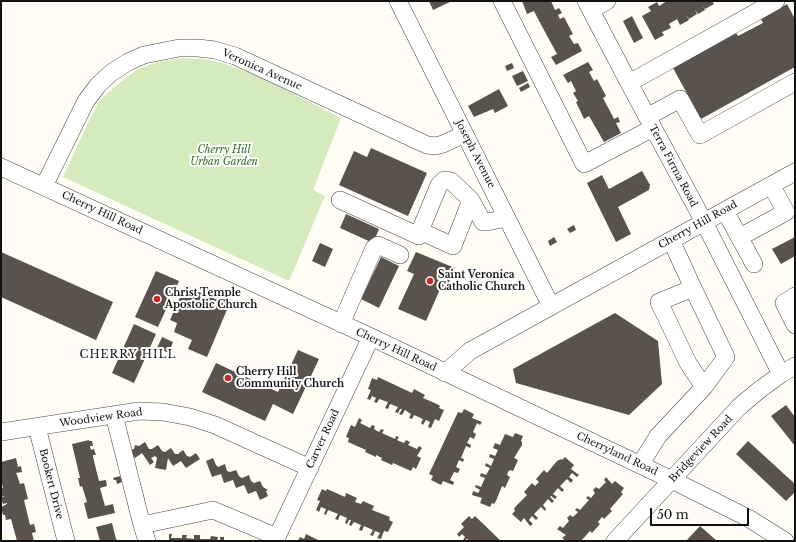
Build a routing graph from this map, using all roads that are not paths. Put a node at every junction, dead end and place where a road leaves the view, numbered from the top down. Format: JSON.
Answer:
{"nodes":[{"id":1,"x":398,"y":1,"type":"edge"},
{"id":2,"x":502,"y":1,"type":"edge"},
{"id":3,"x":607,"y":1,"type":"edge"},
{"id":4,"x":776,"y":1,"type":"edge"},
{"id":5,"x":589,"y":6,"type":"edge"},
{"id":6,"x":795,"y":82,"type":"edge"},
{"id":7,"x":629,"y":84,"type":"junction"},
{"id":8,"x":650,"y":123,"type":"junction"},
{"id":9,"x":465,"y":134,"type":"junction"},
{"id":10,"x":1,"y":167,"type":"edge"},
{"id":11,"x":793,"y":177,"type":"edge"},
{"id":12,"x":771,"y":185,"type":"junction"},
{"id":13,"x":44,"y":186,"type":"junction"},
{"id":14,"x":340,"y":200,"type":"dead end"},
{"id":15,"x":471,"y":200,"type":"junction"},
{"id":16,"x":725,"y":210,"type":"junction"},
{"id":17,"x":507,"y":218,"type":"junction"},
{"id":18,"x":704,"y":222,"type":"junction"},
{"id":19,"x":420,"y":231,"type":"junction"},
{"id":20,"x":740,"y":237,"type":"junction"},
{"id":21,"x":671,"y":240,"type":"junction"},
{"id":22,"x":400,"y":255,"type":"dead end"},
{"id":23,"x":754,"y":264,"type":"dead end"},
{"id":24,"x":693,"y":288,"type":"junction"},
{"id":25,"x":795,"y":296,"type":"edge"},
{"id":26,"x":551,"y":306,"type":"junction"},
{"id":27,"x":341,"y":324,"type":"junction"},
{"id":28,"x":795,"y":325,"type":"edge"},
{"id":29,"x":371,"y":337,"type":"junction"},
{"id":30,"x":788,"y":370,"type":"edge"},
{"id":31,"x":445,"y":373,"type":"junction"},
{"id":32,"x":704,"y":387,"type":"junction"},
{"id":33,"x":114,"y":415,"type":"junction"},
{"id":34,"x":37,"y":426,"type":"junction"},
{"id":35,"x":1,"y":432,"type":"edge"},
{"id":36,"x":640,"y":465,"type":"junction"},
{"id":37,"x":310,"y":468,"type":"junction"},
{"id":38,"x":672,"y":480,"type":"junction"},
{"id":39,"x":145,"y":533,"type":"edge"},
{"id":40,"x":276,"y":539,"type":"edge"},
{"id":41,"x":66,"y":541,"type":"edge"},
{"id":42,"x":616,"y":541,"type":"edge"},
{"id":43,"x":785,"y":541,"type":"edge"}],
"edges":[{"from":1,"to":9,"type":"street","name":"Joseph Avenue"},
{"from":2,"to":8,"type":"street"},
{"from":3,"to":5,"type":"street"},
{"from":4,"to":7,"type":"street"},
{"from":5,"to":7,"type":"street","name":"Terra Firma Road"},
{"from":6,"to":8,"type":"street"},
{"from":7,"to":8,"type":"street","name":"Terra Firma Road"},
{"from":8,"to":18,"type":"street","name":"Terra Firma Road"},
{"from":9,"to":13,"type":"street","name":"Veronica Avenue"},
{"from":9,"to":17,"type":"street","name":"Joseph Avenue"},
{"from":10,"to":13,"type":"street","name":"Cherry Hill Road"},
{"from":11,"to":12,"type":"street","name":"Cherry Hill Road"},
{"from":12,"to":16,"type":"street","name":"Cherry Hill Road"},
{"from":12,"to":20,"type":"street"},
{"from":13,"to":27,"type":"street","name":"Cherry Hill Road"},
{"from":14,"to":19,"type":"street"},
{"from":15,"to":17,"type":"street"},
{"from":15,"to":19,"type":"street"},
{"from":15,"to":19,"type":"street"},
{"from":16,"to":18,"type":"street","name":"Cherry Hill Road"},
{"from":16,"to":20,"type":"street"},
{"from":17,"to":26,"type":"street","name":"Joseph Avenue"},
{"from":18,"to":21,"type":"street","name":"Cherry Hill Road"},
{"from":18,"to":30,"type":"street","name":"Terra Firma Road"},
{"from":20,"to":23,"type":"street"},
{"from":21,"to":24,"type":"street"},
{"from":21,"to":26,"type":"street","name":"Cherry Hill Road"},
{"from":22,"to":27,"type":"street"},
{"from":24,"to":32,"type":"street"},
{"from":24,"to":32,"type":"street"},
{"from":25,"to":28,"type":"street"},
{"from":26,"to":31,"type":"street","name":"Cherry Hill Road"},
{"from":27,"to":29,"type":"street","name":"Cherry Hill Road"},
{"from":29,"to":31,"type":"street","name":"Cherry Hill Road"},
{"from":29,"to":37,"type":"street","name":"Carver Road"},
{"from":30,"to":38,"type":"street","name":"Bridgeview Road"},
{"from":31,"to":36,"type":"street","name":"Cherryland Road"},
{"from":32,"to":36,"type":"street"},
{"from":33,"to":34,"type":"street","name":"Woodview Road"},
{"from":33,"to":37,"type":"street","name":"Woodview Road"},
{"from":33,"to":39,"type":"street"},
{"from":34,"to":35,"type":"street","name":"Woodview Road"},
{"from":34,"to":41,"type":"street","name":"Bookert Drive"},
{"from":36,"to":38,"type":"street","name":"Cherryland Road"},
{"from":37,"to":40,"type":"street","name":"Carver Road"},
{"from":38,"to":42,"type":"street","name":"Bridgeview Road"},
{"from":38,"to":43,"type":"street","name":"Cherryland Road"},
{"from":39,"to":40,"type":"street"}]}
